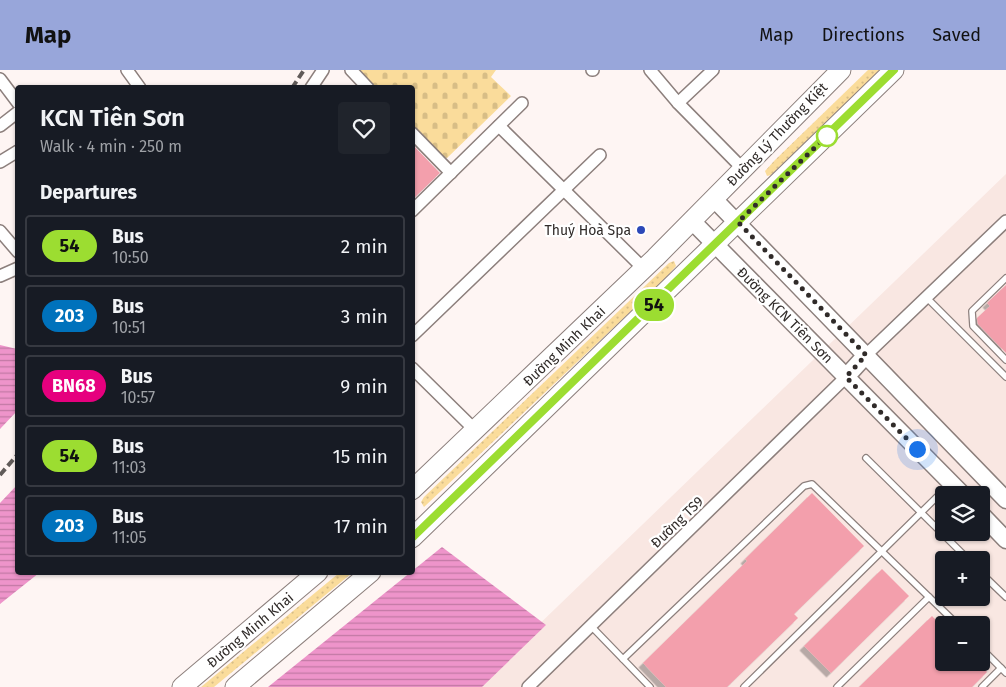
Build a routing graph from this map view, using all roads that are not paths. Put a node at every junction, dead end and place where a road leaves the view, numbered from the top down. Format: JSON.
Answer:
{"nodes":[{"id":1,"x":127,"y":70,"type":"edge"},
{"id":2,"x":323,"y":70,"type":"edge"},
{"id":3,"x":351,"y":70,"type":"edge"},
{"id":4,"x":650,"y":70,"type":"edge"},
{"id":5,"x":713,"y":70,"type":"edge"},
{"id":6,"x":841,"y":70,"type":"edge"},
{"id":7,"x":894,"y":70,"type":"edge"},
{"id":8,"x":0,"y":79,"type":"edge"},
{"id":9,"x":138,"y":85,"type":"edge"},
{"id":10,"x":313,"y":85,"type":"edge"},
{"id":11,"x":365,"y":85,"type":"edge"},
{"id":12,"x":15,"y":99,"type":"edge"},
{"id":13,"x":522,"y":103,"type":"dead end"},
{"id":14,"x":678,"y":103,"type":"junction"},
{"id":15,"x":15,"y":114,"type":"edge"},
{"id":16,"x":0,"y":126,"type":"edge"},
{"id":17,"x":499,"y":126,"type":"junction"},
{"id":18,"x":415,"y":136,"type":"edge"},
{"id":19,"x":15,"y":153,"type":"edge"},
{"id":20,"x":600,"y":155,"type":"dead end"},
{"id":21,"x":0,"y":162,"type":"edge"},
{"id":22,"x":743,"y":169,"type":"junction"},
{"id":23,"x":451,"y":173,"type":"junction"},
{"id":24,"x":564,"y":190,"type":"junction"},
{"id":25,"x":714,"y":199,"type":"junction"},
{"id":26,"x":415,"y":208,"type":"edge"},
{"id":27,"x":692,"y":221,"type":"junction"},
{"id":28,"x":738,"y":222,"type":"junction"},
{"id":29,"x":1004,"y":226,"type":"edge"},
{"id":30,"x":0,"y":231,"type":"edge"},
{"id":31,"x":716,"y":245,"type":"junction"},
{"id":32,"x":15,"y":248,"type":"edge"},
{"id":33,"x":15,"y":269,"type":"edge"},
{"id":34,"x":644,"y":269,"type":"junction"},
{"id":35,"x":0,"y":276,"type":"edge"},
{"id":36,"x":1006,"y":278,"type":"edge"},
{"id":37,"x":926,"y":297,"type":"junction"},
{"id":38,"x":415,"y":333,"type":"edge"},
{"id":39,"x":866,"y":355,"type":"junction"},
{"id":40,"x":1006,"y":360,"type":"edge"},
{"id":41,"x":415,"y":371,"type":"edge"},
{"id":42,"x":846,"y":377,"type":"junction"},
{"id":43,"x":1006,"y":377,"type":"edge"},
{"id":44,"x":476,"y":430,"type":"junction"},
{"id":45,"x":866,"y":458,"type":"dead end"},
{"id":46,"x":951,"y":483,"type":"junction"},
{"id":47,"x":954,"y":486,"type":"edge"},
{"id":48,"x":415,"y":487,"type":"edge"},
{"id":49,"x":1006,"y":500,"type":"edge"},
{"id":50,"x":921,"y":512,"type":"junction"},
{"id":51,"x":990,"y":523,"type":"edge"},
{"id":52,"x":415,"y":532,"type":"edge"},
{"id":53,"x":1006,"y":540,"type":"edge"},
{"id":54,"x":882,"y":550,"type":"junction"},
{"id":55,"x":960,"y":551,"type":"edge"},
{"id":56,"x":314,"y":575,"type":"edge"},
{"id":57,"x":367,"y":575,"type":"edge"},
{"id":58,"x":990,"y":582,"type":"edge"},
{"id":59,"x":929,"y":597,"type":"junction"},
{"id":60,"x":1006,"y":597,"type":"edge"},
{"id":61,"x":949,"y":616,"type":"edge"},
{"id":62,"x":591,"y":626,"type":"junction"},
{"id":63,"x":990,"y":657,"type":"edge"},
{"id":64,"x":623,"y":659,"type":"junction"},
{"id":65,"x":1004,"y":671,"type":"edge"},
{"id":66,"x":182,"y":687,"type":"edge"},
{"id":67,"x":235,"y":687,"type":"edge"},
{"id":68,"x":528,"y":687,"type":"edge"},
{"id":69,"x":650,"y":687,"type":"edge"},
{"id":70,"x":744,"y":687,"type":"edge"},
{"id":71,"x":836,"y":687,"type":"edge"},
{"id":72,"x":982,"y":687,"type":"edge"}],
"edges":[{"from":1,"to":9,"type":"street"},
{"from":2,"to":10,"type":"street"},
{"from":3,"to":11,"type":"street"},
{"from":4,"to":14,"type":"street"},
{"from":5,"to":14,"type":"street"},
{"from":6,"to":22,"type":"main road","name":"Đường Lý Thường Kiệt"},
{"from":7,"to":28,"type":"main road"},
{"from":8,"to":12,"type":"street"},
{"from":13,"to":17,"type":"street"},
{"from":14,"to":22,"type":"street"},
{"from":15,"to":16,"type":"street"},
{"from":17,"to":23,"type":"street"},
{"from":17,"to":24,"type":"street"},
{"from":18,"to":23,"type":"street"},
{"from":19,"to":21,"type":"street"},
{"from":20,"to":24,"type":"street"},
{"from":22,"to":25,"type":"main road","name":"Đường Lý Thường Kiệt"},
{"from":23,"to":26,"type":"street"},
{"from":24,"to":34,"type":"street"},
{"from":24,"to":38,"type":"street"},
{"from":25,"to":27,"type":"main road","name":"Đường Minh Khai"},
{"from":25,"to":28,"type":"main road"},
{"from":27,"to":31,"type":"main road","name":"Đường KCN Tiên Sơn"},
{"from":27,"to":34,"type":"main road","name":"Đường Minh Khai"},
{"from":28,"to":31,"type":"main road"},
{"from":28,"to":39,"type":"main road"},
{"from":29,"to":37,"type":"street"},
{"from":30,"to":32,"type":"street"},
{"from":31,"to":42,"type":"main road","name":"Đường KCN Tiên Sơn"},
{"from":31,"to":52,"type":"main road"},
{"from":33,"to":35,"type":"street"},
{"from":34,"to":44,"type":"main road","name":"Đường Minh Khai"},
{"from":36,"to":40,"type":"lane"},
{"from":37,"to":39,"type":"street"},
{"from":37,"to":43,"type":"lane"},
{"from":39,"to":42,"type":"main road"},
{"from":39,"to":49,"type":"main road"},
{"from":41,"to":44,"type":"street"},
{"from":42,"to":46,"type":"main road","name":"Đường KCN Tiên Sơn"},
{"from":42,"to":62,"type":"street","name":"Đường TS9"},
{"from":44,"to":48,"type":"main road","name":"Đường Minh Khai"},
{"from":45,"to":50,"type":"lane"},
{"from":46,"to":47,"type":"main road","name":"Đường KCN Tiên Sơn"},
{"from":46,"to":50,"type":"lane"},
{"from":50,"to":54,"type":"lane"},
{"from":50,"to":55,"type":"lane"},
{"from":51,"to":53,"type":"main road"},
{"from":54,"to":59,"type":"lane"},
{"from":54,"to":64,"type":"lane"},
{"from":54,"to":70,"type":"lane"},
{"from":56,"to":66,"type":"main road","name":"Đường Minh Khai"},
{"from":57,"to":67,"type":"main road"},
{"from":58,"to":60,"type":"lane"},
{"from":59,"to":61,"type":"lane"},
{"from":59,"to":71,"type":"lane"},
{"from":62,"to":64,"type":"lane"},
{"from":62,"to":68,"type":"street","name":"Đường TS9"},
{"from":63,"to":65,"type":"lane"},
{"from":64,"to":69,"type":"lane"},
{"from":65,"to":72,"type":"lane"}]}
